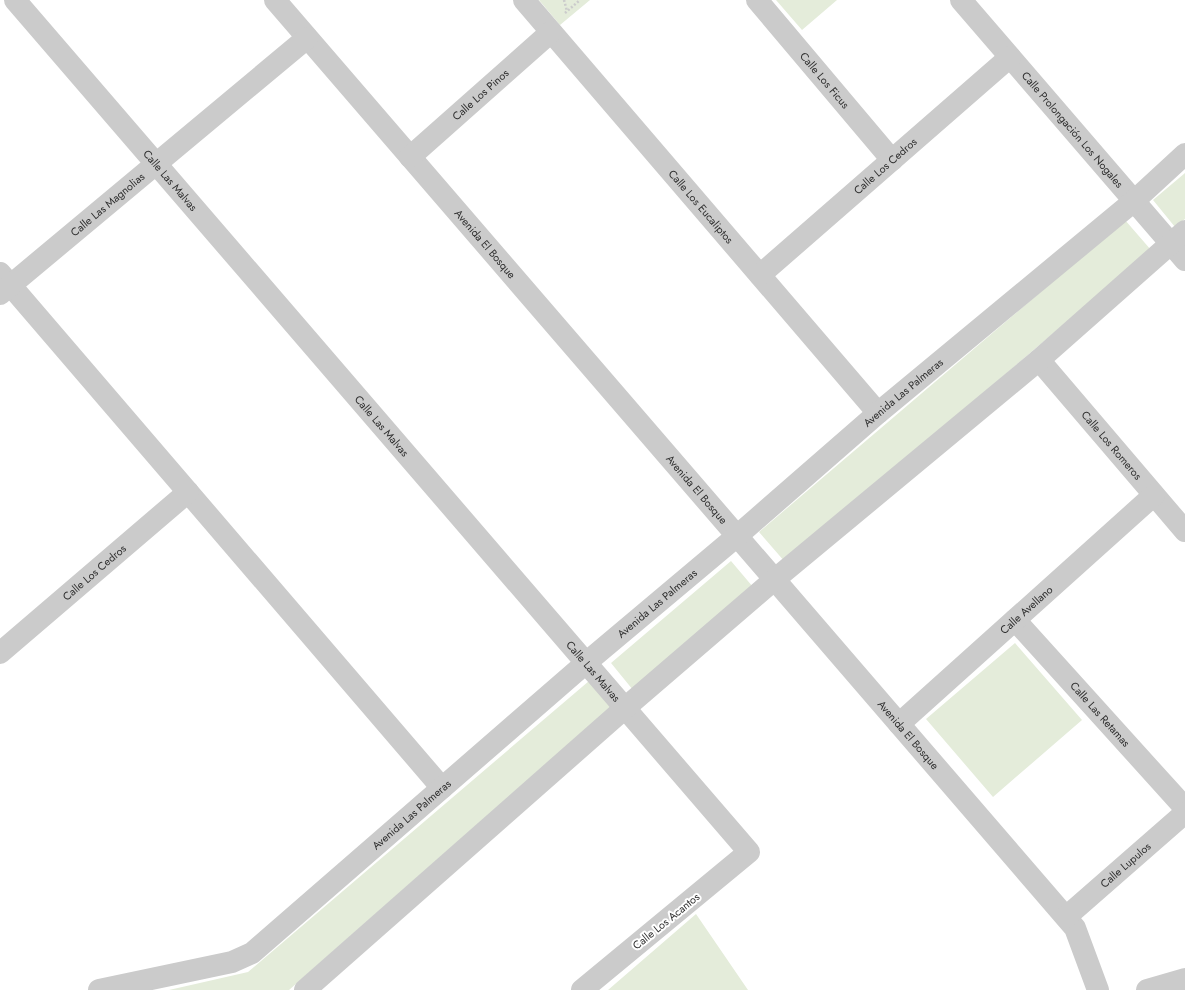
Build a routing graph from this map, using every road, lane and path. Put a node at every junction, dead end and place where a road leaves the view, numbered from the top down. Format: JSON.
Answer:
{"nodes":[{"id":1,"x":15,"y":0,"type":"edge"},
{"id":2,"x":275,"y":0,"type":"edge"},
{"id":3,"x":524,"y":0,"type":"edge"},
{"id":4,"x":564,"y":0,"type":"edge"},
{"id":5,"x":580,"y":0,"type":"edge"},
{"id":6,"x":757,"y":0,"type":"edge"},
{"id":7,"x":961,"y":0,"type":"edge"},
{"id":8,"x":567,"y":11,"type":"junction"},
{"id":9,"x":556,"y":24,"type":"junction"},
{"id":10,"x":307,"y":38,"type":"junction"},
{"id":11,"x":1010,"y":57,"type":"junction"},
{"id":12,"x":1185,"y":154,"type":"edge"},
{"id":13,"x":410,"y":157,"type":"junction"},
{"id":14,"x":892,"y":160,"type":"junction"},
{"id":15,"x":156,"y":164,"type":"junction"},
{"id":16,"x":1134,"y":201,"type":"junction"},
{"id":17,"x":1180,"y":245,"type":"edge"},
{"id":18,"x":760,"y":275,"type":"junction"},
{"id":19,"x":3,"y":284,"type":"edge"},
{"id":20,"x":1039,"y":360,"type":"junction"},
{"id":21,"x":878,"y":413,"type":"junction"},
{"id":22,"x":188,"y":492,"type":"junction"},
{"id":23,"x":1154,"y":495,"type":"junction"},
{"id":24,"x":1185,"y":531,"type":"edge"},
{"id":25,"x":737,"y":536,"type":"junction"},
{"id":26,"x":774,"y":580,"type":"junction"},
{"id":27,"x":1015,"y":620,"type":"junction"},
{"id":28,"x":0,"y":653,"type":"edge"},
{"id":29,"x":586,"y":662,"type":"junction"},
{"id":30,"x":625,"y":708,"type":"junction"},
{"id":31,"x":899,"y":724,"type":"junction"},
{"id":32,"x":442,"y":788,"type":"junction"},
{"id":33,"x":1185,"y":808,"type":"edge"},
{"id":34,"x":1185,"y":813,"type":"edge"},
{"id":35,"x":749,"y":852,"type":"joint"},
{"id":36,"x":1066,"y":917,"type":"junction"},
{"id":37,"x":1185,"y":979,"type":"edge"},
{"id":38,"x":99,"y":990,"type":"edge"},
{"id":39,"x":305,"y":990,"type":"edge"},
{"id":40,"x":582,"y":990,"type":"edge"},
{"id":41,"x":1098,"y":990,"type":"edge"},
{"id":42,"x":1147,"y":990,"type":"edge"}],
"edges":[{"from":1,"to":15,"type":"street","name":"Calle Las Malvas"},
{"from":2,"to":10,"type":"street","name":"Avenida El Bosque"},
{"from":3,"to":9,"type":"street","name":"Calle Los Eucaliptos"},
{"from":4,"to":8,"type":"path"},
{"from":5,"to":8,"type":"path"},
{"from":6,"to":14,"type":"street","name":"Calle Los Ficus"},
{"from":7,"to":11,"type":"street","name":"Calle Prolongación Los Nogales"},
{"from":8,"to":9,"type":"path"},
{"from":9,"to":13,"type":"street","name":"Calle Los Pinos"},
{"from":9,"to":18,"type":"street","name":"Calle Los Eucaliptos"},
{"from":10,"to":13,"type":"street","name":"Avenida El Bosque"},
{"from":10,"to":15,"type":"street","name":"Calle Las Magnolias"},
{"from":11,"to":14,"type":"street","name":"Calle Los Cedros"},
{"from":11,"to":16,"type":"street","name":"Calle Prolongación Los Nogales"},
{"from":12,"to":16,"type":"street","name":"Avenida Las Palmeras"},
{"from":13,"to":25,"type":"street","name":"Avenida El Bosque"},
{"from":14,"to":18,"type":"street","name":"Calle Los Cedros"},
{"from":15,"to":19,"type":"street","name":"Calle Las Magnolias"},
{"from":15,"to":29,"type":"street","name":"Calle Las Malvas"},
{"from":16,"to":17,"type":"street","name":"Calle Prolongación Los Nogales"},
{"from":16,"to":21,"type":"street","name":"Avenida Las Palmeras"},
{"from":17,"to":20,"type":"street"},
{"from":18,"to":21,"type":"street","name":"Calle Los Eucaliptos"},
{"from":19,"to":22,"type":"street"},
{"from":20,"to":23,"type":"street","name":"Calle Los Romeros"},
{"from":20,"to":26,"type":"street"},
{"from":21,"to":25,"type":"street","name":"Avenida Las Palmeras"},
{"from":22,"to":28,"type":"street","name":"Calle Los Cedros"},
{"from":22,"to":32,"type":"street"},
{"from":23,"to":24,"type":"street","name":"Calle Los Romeros"},
{"from":23,"to":27,"type":"street","name":"Calle Avellano"},
{"from":25,"to":26,"type":"street","name":"Avenida El Bosque"},
{"from":25,"to":29,"type":"street","name":"Avenida Las Palmeras"},
{"from":26,"to":30,"type":"street"},
{"from":26,"to":31,"type":"street","name":"Avenida El Bosque"},
{"from":27,"to":31,"type":"street","name":"Calle Avellano"},
{"from":27,"to":33,"type":"street","name":"Calle Las Retamas"},
{"from":29,"to":30,"type":"street","name":"Calle Las Malvas"},
{"from":29,"to":32,"type":"street","name":"Avenida Las Palmeras"},
{"from":30,"to":35,"type":"street","name":"Calle Las Malvas"},
{"from":30,"to":39,"type":"street"},
{"from":31,"to":36,"type":"street","name":"Avenida El Bosque"},
{"from":32,"to":38,"type":"street","name":"Avenida Las Palmeras"},
{"from":34,"to":36,"type":"street","name":"Calle Lupulos"},
{"from":35,"to":40,"type":"street","name":"Calle Los Acantos"},
{"from":36,"to":41,"type":"street","name":"Avenida El Bosque"},
{"from":37,"to":42,"type":"street"}]}
